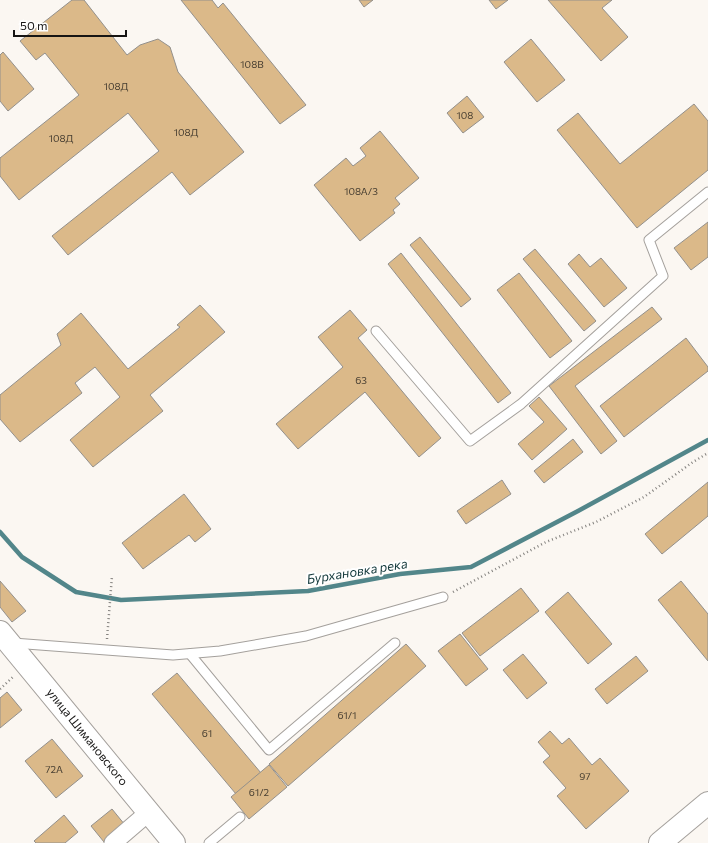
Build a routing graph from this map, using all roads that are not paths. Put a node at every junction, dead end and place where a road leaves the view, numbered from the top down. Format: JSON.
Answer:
{"nodes":[{"id":1,"x":708,"y":192,"type":"edge"},
{"id":2,"x":376,"y":332,"type":"dead end"},
{"id":3,"x":443,"y":597,"type":"road end"},
{"id":4,"x":3,"y":642,"type":"edge"},
{"id":5,"x":395,"y":643,"type":"dead end"},
{"id":6,"x":190,"y":654,"type":"junction"},
{"id":7,"x":708,"y":803,"type":"edge"},
{"id":8,"x":149,"y":812,"type":"junction"},
{"id":9,"x":240,"y":817,"type":"dead end"},
{"id":10,"x":113,"y":843,"type":"edge"},
{"id":11,"x":174,"y":843,"type":"edge"},
{"id":12,"x":209,"y":843,"type":"edge"},
{"id":13,"x":660,"y":843,"type":"edge"}],
"edges":[{"from":1,"to":2,"type":"lane"},
{"from":3,"to":6,"type":"lane"},
{"from":4,"to":6,"type":"lane"},
{"from":4,"to":8,"type":"street","name":"улица Шимановского"},
{"from":5,"to":6,"type":"lane"},
{"from":7,"to":13,"type":"street"},
{"from":8,"to":10,"type":"street"},
{"from":8,"to":11,"type":"street","name":"улица Шимановского"},
{"from":9,"to":12,"type":"lane"}]}
